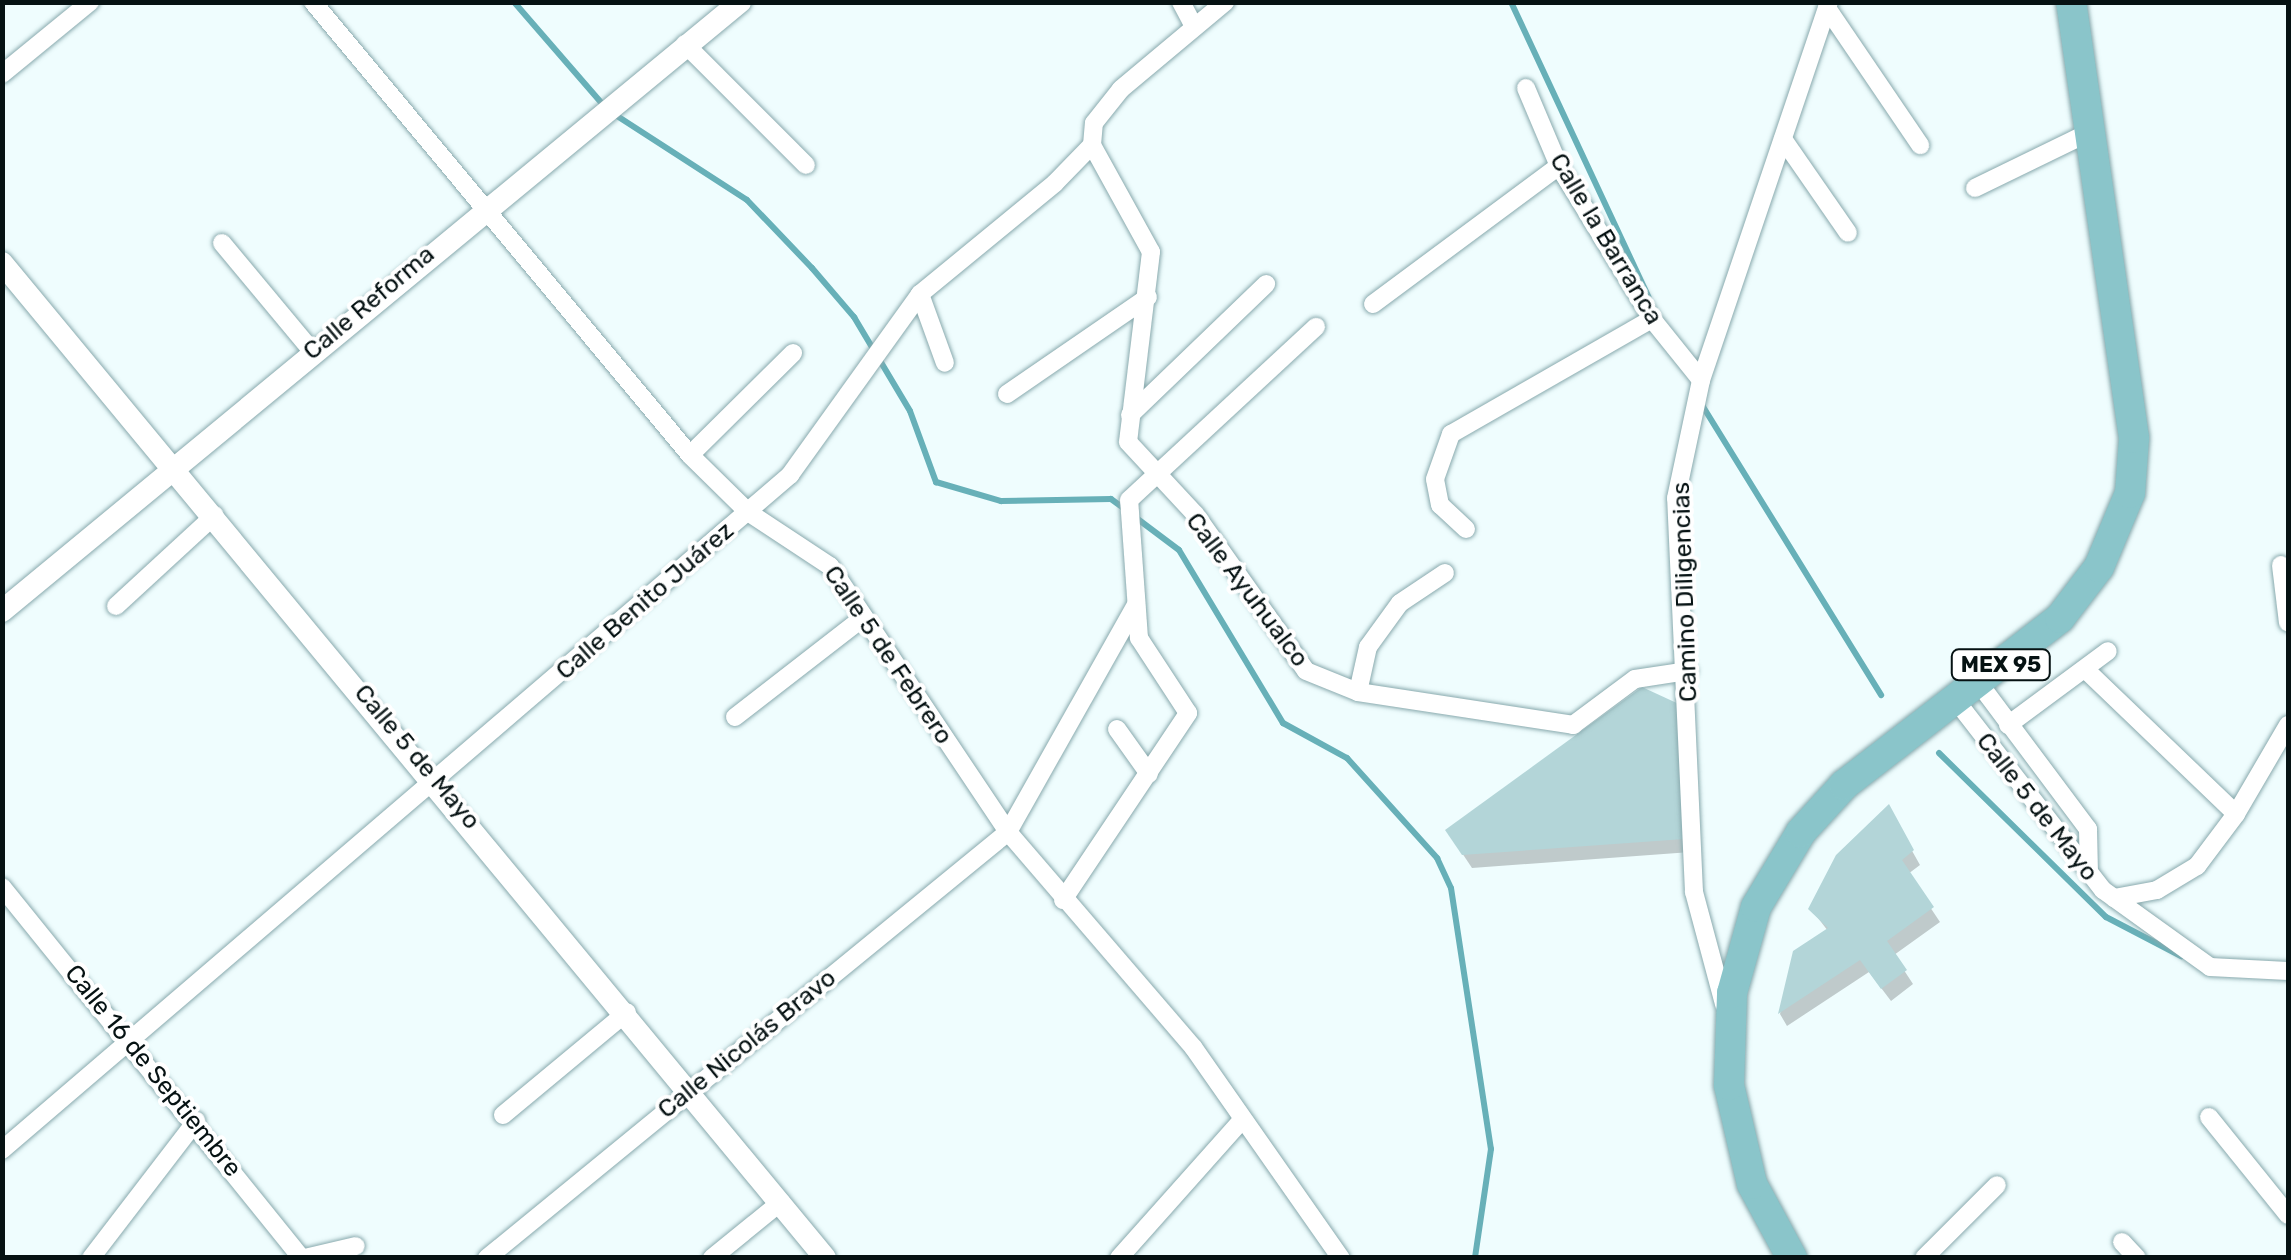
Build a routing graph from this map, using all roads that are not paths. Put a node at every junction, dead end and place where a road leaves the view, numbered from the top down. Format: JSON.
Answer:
{"nodes":[{"id":1,"x":90,"y":2,"type":"edge"},
{"id":2,"x":313,"y":2,"type":"edge"},
{"id":3,"x":740,"y":2,"type":"edge"},
{"id":4,"x":1182,"y":2,"type":"edge"},
{"id":5,"x":1225,"y":2,"type":"edge"},
{"id":6,"x":2071,"y":2,"type":"edge"},
{"id":7,"x":1828,"y":5,"type":"edge"},
{"id":8,"x":1193,"y":25,"type":"junction"},
{"id":9,"x":685,"y":44,"type":"junction"},
{"id":10,"x":2,"y":74,"type":"edge"},
{"id":11,"x":1526,"y":88,"type":"dead end"},
{"id":12,"x":2092,"y":131,"type":"junction"},
{"id":13,"x":1783,"y":139,"type":"junction"},
{"id":14,"x":1092,"y":145,"type":"junction"},
{"id":15,"x":1920,"y":145,"type":"dead end"},
{"id":16,"x":806,"y":166,"type":"dead end"},
{"id":17,"x":1558,"y":166,"type":"junction"},
{"id":18,"x":1975,"y":188,"type":"dead end"},
{"id":19,"x":486,"y":205,"type":"junction"},
{"id":20,"x":1848,"y":233,"type":"dead end"},
{"id":21,"x":222,"y":244,"type":"dead end"},
{"id":22,"x":2,"y":262,"type":"edge"},
{"id":23,"x":1266,"y":284,"type":"dead end"},
{"id":24,"x":920,"y":294,"type":"junction"},
{"id":25,"x":1148,"y":297,"type":"junction"},
{"id":26,"x":1373,"y":304,"type":"dead end"},
{"id":27,"x":1653,"y":321,"type":"junction"},
{"id":28,"x":1316,"y":327,"type":"dead end"},
{"id":29,"x":312,"y":351,"type":"junction"},
{"id":30,"x":793,"y":353,"type":"dead end"},
{"id":31,"x":945,"y":362,"type":"dead end"},
{"id":32,"x":1699,"y":378,"type":"junction"},
{"id":33,"x":1006,"y":394,"type":"dead end"},
{"id":34,"x":1130,"y":416,"type":"junction"},
{"id":35,"x":690,"y":455,"type":"junction"},
{"id":36,"x":176,"y":466,"type":"junction"},
{"id":37,"x":1152,"y":478,"type":"junction"},
{"id":38,"x":748,"y":512,"type":"junction"},
{"id":39,"x":216,"y":515,"type":"junction"},
{"id":40,"x":1466,"y":529,"type":"dead end"},
{"id":41,"x":2281,"y":566,"type":"dead end"},
{"id":42,"x":1445,"y":573,"type":"dead end"},
{"id":43,"x":1136,"y":605,"type":"junction"},
{"id":44,"x":116,"y":606,"type":"dead end"},
{"id":45,"x":2,"y":611,"type":"edge"},
{"id":46,"x":864,"y":617,"type":"junction"},
{"id":47,"x":2288,"y":623,"type":"edge"},
{"id":48,"x":2108,"y":651,"type":"dead end"},
{"id":49,"x":2086,"y":670,"type":"junction"},
{"id":50,"x":1688,"y":672,"type":"junction"},
{"id":51,"x":1966,"y":690,"type":"junction"},
{"id":52,"x":1358,"y":692,"type":"junction"},
{"id":53,"x":735,"y":717,"type":"dead end"},
{"id":54,"x":2008,"y":725,"type":"junction"},
{"id":55,"x":2288,"y":725,"type":"edge"},
{"id":56,"x":1117,"y":729,"type":"dead end"},
{"id":57,"x":1149,"y":774,"type":"junction"},
{"id":58,"x":436,"y":780,"type":"junction"},
{"id":59,"x":2236,"y":814,"type":"junction"},
{"id":60,"x":1008,"y":832,"type":"junction"},
{"id":61,"x":2089,"y":872,"type":"junction"},
{"id":62,"x":2,"y":887,"type":"edge"},
{"id":63,"x":2114,"y":898,"type":"junction"},
{"id":64,"x":1064,"y":900,"type":"junction"},
{"id":65,"x":2288,"y":971,"type":"edge"},
{"id":66,"x":628,"y":1012,"type":"junction"},
{"id":67,"x":1728,"y":1021,"type":"junction"},
{"id":68,"x":130,"y":1038,"type":"junction"},
{"id":69,"x":689,"y":1090,"type":"junction"},
{"id":70,"x":503,"y":1116,"type":"dead end"},
{"id":71,"x":2209,"y":1117,"type":"dead end"},
{"id":72,"x":1242,"y":1120,"type":"junction"},
{"id":73,"x":196,"y":1122,"type":"junction"},
{"id":74,"x":2,"y":1150,"type":"edge"},
{"id":75,"x":1998,"y":1185,"type":"dead end"},
{"id":76,"x":781,"y":1202,"type":"junction"},
{"id":77,"x":2288,"y":1215,"type":"edge"},
{"id":78,"x":2122,"y":1242,"type":"dead end"},
{"id":79,"x":356,"y":1246,"type":"dead end"},
{"id":80,"x":820,"y":1256,"type":"edge"},
{"id":81,"x":90,"y":1258,"type":"edge"},
{"id":82,"x":303,"y":1258,"type":"edge"},
{"id":83,"x":487,"y":1258,"type":"edge"},
{"id":84,"x":712,"y":1258,"type":"edge"},
{"id":85,"x":1118,"y":1258,"type":"edge"},
{"id":86,"x":1340,"y":1258,"type":"edge"},
{"id":87,"x":1792,"y":1258,"type":"edge"},
{"id":88,"x":1924,"y":1258,"type":"edge"},
{"id":89,"x":2137,"y":1258,"type":"edge"}],
"edges":[{"from":1,"to":10,"type":"street"},
{"from":2,"to":19,"type":"street","name":"Calle 5 de Febrero"},
{"from":3,"to":9,"type":"street","name":"Calle Reforma"},
{"from":4,"to":8,"type":"street"},
{"from":5,"to":8,"type":"street","name":"Calle Benito Juárez"},
{"from":6,"to":12,"type":"main road","number":"MEX 95"},
{"from":7,"to":13,"type":"street","name":"Camino Diligencias"},
{"from":7,"to":15,"type":"street"},
{"from":8,"to":14,"type":"street","name":"Calle Benito Juárez"},
{"from":9,"to":16,"type":"street"},
{"from":9,"to":19,"type":"street","name":"Calle Reforma"},
{"from":11,"to":17,"type":"street","name":"Calle la Barranca"},
{"from":12,"to":18,"type":"street"},
{"from":12,"to":51,"type":"main road","number":"MEX 95"},
{"from":13,"to":20,"type":"street"},
{"from":13,"to":32,"type":"street","name":"Camino Diligencias"},
{"from":14,"to":24,"type":"street","name":"Calle Benito Juárez"},
{"from":14,"to":25,"type":"street","name":"Calle Ayuhualco"},
{"from":17,"to":26,"type":"street"},
{"from":17,"to":27,"type":"street","name":"Calle la Barranca"},
{"from":19,"to":29,"type":"street","name":"Calle Reforma"},
{"from":19,"to":35,"type":"street","name":"Calle 5 de Febrero"},
{"from":21,"to":29,"type":"street"},
{"from":22,"to":36,"type":"street","name":"Calle 5 de Mayo"},
{"from":23,"to":34,"type":"street"},
{"from":24,"to":31,"type":"street"},
{"from":24,"to":38,"type":"street","name":"Calle Benito Juárez"},
{"from":25,"to":33,"type":"street"},
{"from":25,"to":34,"type":"street","name":"Calle Ayuhualco"},
{"from":27,"to":32,"type":"street","name":"Calle la Barranca"},
{"from":27,"to":40,"type":"street"},
{"from":28,"to":37,"type":"street"},
{"from":29,"to":36,"type":"street","name":"Calle Reforma"},
{"from":30,"to":35,"type":"street"},
{"from":32,"to":50,"type":"street","name":"Camino Diligencias"},
{"from":34,"to":37,"type":"street","name":"Calle Ayuhualco"},
{"from":35,"to":38,"type":"street","name":"Calle 5 de Febrero"},
{"from":36,"to":39,"type":"street","name":"Calle 5 de Mayo"},
{"from":36,"to":45,"type":"street","name":"Calle Reforma"},
{"from":37,"to":43,"type":"street"},
{"from":37,"to":52,"type":"street","name":"Calle Ayuhualco"},
{"from":38,"to":46,"type":"street","name":"Calle 5 de Febrero"},
{"from":38,"to":58,"type":"street","name":"Calle Benito Juárez"},
{"from":39,"to":44,"type":"street"},
{"from":39,"to":58,"type":"street","name":"Calle 5 de Mayo"},
{"from":41,"to":47,"type":"street"},
{"from":42,"to":52,"type":"street"},
{"from":43,"to":57,"type":"street"},
{"from":43,"to":60,"type":"street"},
{"from":46,"to":53,"type":"street"},
{"from":46,"to":60,"type":"street","name":"Calle 5 de Febrero"},
{"from":48,"to":49,"type":"street"},
{"from":49,"to":54,"type":"street"},
{"from":49,"to":59,"type":"street"},
{"from":50,"to":52,"type":"street","name":"Calle Ayuhualco"},
{"from":50,"to":67,"type":"street","name":"Camino Diligencias"},
{"from":51,"to":54,"type":"street"},
{"from":51,"to":61,"type":"street","name":"Calle 5 de Mayo"},
{"from":51,"to":67,"type":"main road","number":"MEX 95"},
{"from":54,"to":61,"type":"street"},
{"from":55,"to":59,"type":"street"},
{"from":56,"to":57,"type":"street"},
{"from":57,"to":64,"type":"street"},
{"from":58,"to":66,"type":"street","name":"Calle 5 de Mayo"},
{"from":58,"to":68,"type":"street","name":"Calle Benito Juárez"},
{"from":59,"to":63,"type":"street"},
{"from":60,"to":64,"type":"street","name":"Calle 5 de Febrero"},
{"from":60,"to":69,"type":"street","name":"Calle Nicolás Bravo"},
{"from":61,"to":63,"type":"street","name":"Calle 5 de Mayo"},
{"from":62,"to":68,"type":"street","name":"Calle 16 de Septiembre"},
{"from":63,"to":65,"type":"street","name":"Calle 5 de Mayo"},
{"from":64,"to":72,"type":"street","name":"Calle 5 de Febrero"},
{"from":66,"to":69,"type":"street","name":"Calle 5 de Mayo"},
{"from":66,"to":70,"type":"street"},
{"from":67,"to":87,"type":"main road","number":"MEX 95"},
{"from":68,"to":73,"type":"street","name":"Calle 16 de Septiembre"},
{"from":68,"to":74,"type":"street","name":"Calle Benito Juárez"},
{"from":69,"to":76,"type":"street","name":"Calle 5 de Mayo"},
{"from":69,"to":83,"type":"street","name":"Calle Nicolás Bravo"},
{"from":71,"to":77,"type":"street"},
{"from":72,"to":85,"type":"street"},
{"from":72,"to":86,"type":"street","name":"Calle 5 de Febrero"},
{"from":73,"to":81,"type":"street"},
{"from":73,"to":82,"type":"street","name":"Calle 16 de Septiembre"},
{"from":75,"to":88,"type":"street"},
{"from":76,"to":80,"type":"street","name":"Calle 5 de Mayo"},
{"from":76,"to":84,"type":"street"},
{"from":78,"to":89,"type":"street"},
{"from":79,"to":82,"type":"street"}]}
